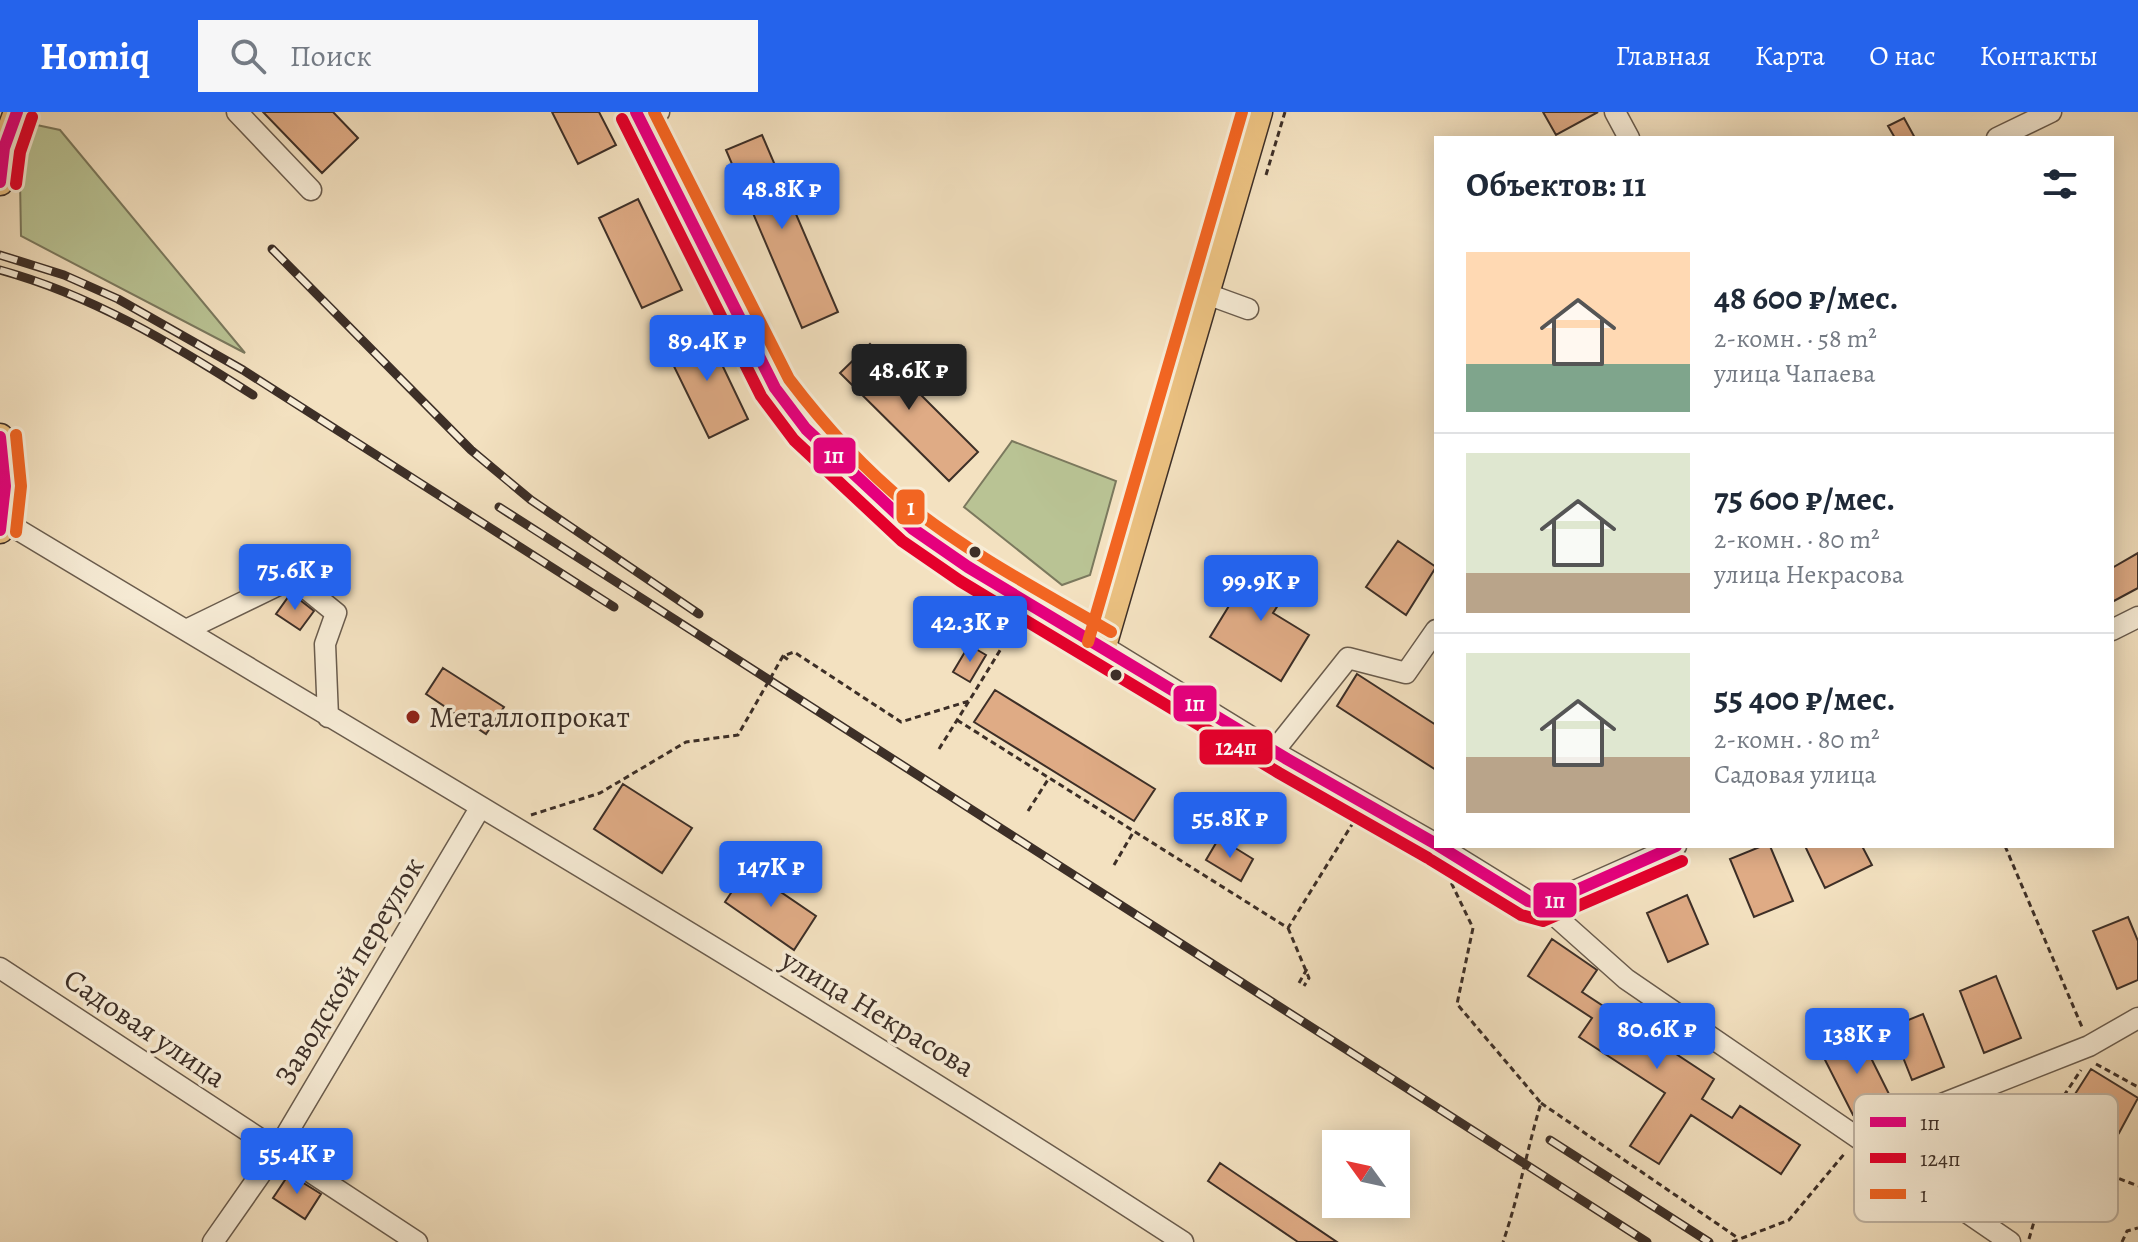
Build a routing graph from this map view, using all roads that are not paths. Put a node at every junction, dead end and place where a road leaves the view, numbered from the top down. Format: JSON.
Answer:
{"nodes":[{"id":1,"x":17,"y":112,"type":"edge"},
{"id":2,"x":237,"y":112,"type":"edge"},
{"id":3,"x":1259,"y":112,"type":"edge"},
{"id":4,"x":1615,"y":112,"type":"edge"},
{"id":5,"x":2051,"y":112,"type":"edge"},
{"id":6,"x":645,"y":115,"type":"edge"},
{"id":7,"x":1628,"y":136,"type":"edge"},
{"id":8,"x":2001,"y":136,"type":"edge"},
{"id":9,"x":2,"y":146,"type":"edge"},
{"id":10,"x":0,"y":182,"type":"edge"},
{"id":11,"x":311,"y":190,"type":"dead end"},
{"id":12,"x":1204,"y":293,"type":"junction"},
{"id":13,"x":1248,"y":309,"type":"dead end"},
{"id":14,"x":0,"y":437,"type":"edge"},
{"id":15,"x":1,"y":525,"type":"edge"},
{"id":16,"x":2138,"y":617,"type":"edge"},
{"id":17,"x":188,"y":629,"type":"junction"},
{"id":18,"x":2114,"y":629,"type":"edge"},
{"id":19,"x":1434,"y":633,"type":"edge"},
{"id":20,"x":1103,"y":646,"type":"junction"},
{"id":21,"x":328,"y":717,"type":"junction"},
{"id":22,"x":1274,"y":751,"type":"junction"},
{"id":23,"x":480,"y":808,"type":"junction"},
{"id":24,"x":1434,"y":843,"type":"edge"},
{"id":25,"x":1442,"y":848,"type":"edge"},
{"id":26,"x":1671,"y":848,"type":"edge"},
{"id":27,"x":1543,"y":905,"type":"junction"},
{"id":28,"x":0,"y":968,"type":"edge"},
{"id":29,"x":2138,"y":1018,"type":"edge"},
{"id":30,"x":1967,"y":1094,"type":"edge"},
{"id":31,"x":1854,"y":1134,"type":"edge"},
{"id":32,"x":276,"y":1152,"type":"junction"},
{"id":33,"x":1981,"y":1222,"type":"edge"},
{"id":34,"x":213,"y":1242,"type":"edge"},
{"id":35,"x":417,"y":1242,"type":"edge"},
{"id":36,"x":1183,"y":1242,"type":"edge"},
{"id":37,"x":2010,"y":1242,"type":"edge"}],
"edges":[{"from":1,"to":9,"type":"main road"},
{"from":2,"to":11,"type":"street"},
{"from":3,"to":12,"type":"main road"},
{"from":4,"to":7,"type":"street"},
{"from":5,"to":8,"type":"street"},
{"from":6,"to":20,"type":"main road"},
{"from":9,"to":10,"type":"main road"},
{"from":12,"to":13,"type":"street"},
{"from":12,"to":20,"type":"main road"},
{"from":14,"to":15,"type":"main road"},
{"from":15,"to":17,"type":"street","name":"улица Некрасова"},
{"from":16,"to":18,"type":"street"},
{"from":17,"to":21,"type":"street","name":"улица Некрасова"},
{"from":17,"to":21,"type":"street"},
{"from":19,"to":22,"type":"street"},
{"from":20,"to":22,"type":"street"},
{"from":21,"to":23,"type":"street","name":"улица Некрасова"},
{"from":22,"to":24,"type":"street"},
{"from":23,"to":32,"type":"street","name":"Заводской переулок"},
{"from":23,"to":36,"type":"street","name":"улица Некрасова"},
{"from":25,"to":27,"type":"street"},
{"from":26,"to":27,"type":"street"},
{"from":27,"to":31,"type":"street"},
{"from":28,"to":32,"type":"street","name":"Садовая улица"},
{"from":29,"to":30,"type":"street"},
{"from":32,"to":34,"type":"street","name":"Заводской переулок"},
{"from":32,"to":35,"type":"street","name":"Садовая улица"},
{"from":33,"to":37,"type":"street"}]}
